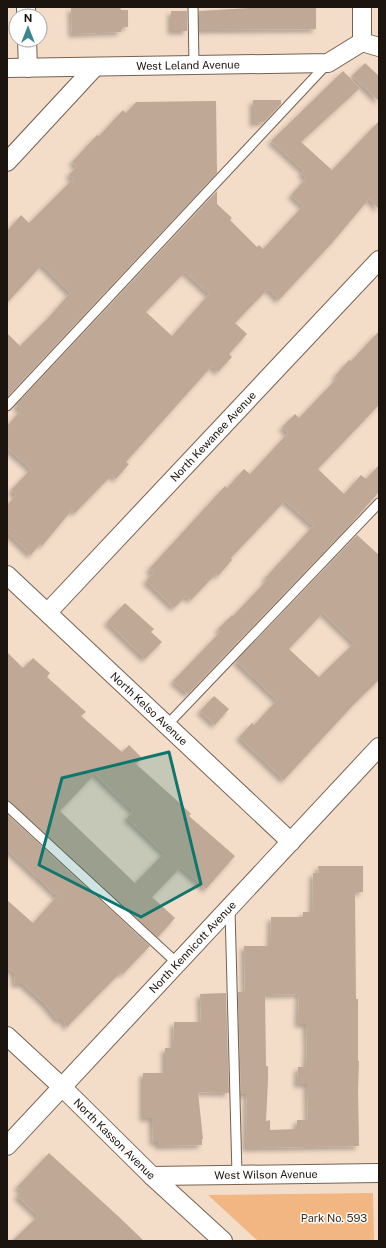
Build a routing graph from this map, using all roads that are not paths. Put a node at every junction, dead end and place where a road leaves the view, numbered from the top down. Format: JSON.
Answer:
{"nodes":[{"id":1,"x":193,"y":7,"type":"edge"},
{"id":2,"x":362,"y":7,"type":"edge"},
{"id":3,"x":371,"y":45,"type":"edge"},
{"id":4,"x":27,"y":48,"type":"edge"},
{"id":5,"x":328,"y":63,"type":"junction"},
{"id":6,"x":194,"y":65,"type":"junction"},
{"id":7,"x":95,"y":67,"type":"junction"},
{"id":8,"x":7,"y":68,"type":"edge"},
{"id":9,"x":28,"y":68,"type":"junction"},
{"id":10,"x":7,"y":162,"type":"edge"},
{"id":11,"x":379,"y":260,"type":"edge"},
{"id":12,"x":7,"y":406,"type":"edge"},
{"id":13,"x":379,"y":502,"type":"edge"},
{"id":14,"x":7,"y":575,"type":"edge"},
{"id":15,"x":48,"y":612,"type":"junction"},
{"id":16,"x":167,"y":725,"type":"junction"},
{"id":17,"x":379,"y":747,"type":"edge"},
{"id":18,"x":7,"y":806,"type":"edge"},
{"id":19,"x":292,"y":842,"type":"junction"},
{"id":20,"x":230,"y":907,"type":"junction"},
{"id":21,"x":177,"y":963,"type":"junction"},
{"id":22,"x":7,"y":1036,"type":"edge"},
{"id":23,"x":62,"y":1087,"type":"junction"},
{"id":24,"x":7,"y":1146,"type":"edge"},
{"id":25,"x":379,"y":1172,"type":"edge"},
{"id":26,"x":237,"y":1175,"type":"junction"},
{"id":27,"x":152,"y":1176,"type":"junction"},
{"id":28,"x":223,"y":1241,"type":"edge"}],
"edges":[{"from":1,"to":6,"type":"lane"},
{"from":2,"to":3,"type":"street"},
{"from":3,"to":5,"type":"street"},
{"from":4,"to":9,"type":"street"},
{"from":5,"to":6,"type":"street","name":"West Leland Avenue"},
{"from":5,"to":12,"type":"lane"},
{"from":6,"to":7,"type":"street","name":"West Leland Avenue"},
{"from":7,"to":9,"type":"street","name":"West Leland Avenue"},
{"from":7,"to":10,"type":"street"},
{"from":8,"to":9,"type":"street","name":"West Leland Avenue"},
{"from":11,"to":15,"type":"street","name":"North Kewanee Avenue"},
{"from":13,"to":16,"type":"lane"},
{"from":14,"to":15,"type":"street","name":"North Kelso Avenue"},
{"from":15,"to":16,"type":"street","name":"North Kelso Avenue"},
{"from":16,"to":19,"type":"street","name":"North Kelso Avenue"},
{"from":17,"to":19,"type":"street","name":"North Kennicott Avenue"},
{"from":18,"to":21,"type":"lane"},
{"from":19,"to":20,"type":"street","name":"North Kennicott Avenue"},
{"from":20,"to":21,"type":"street","name":"North Kennicott Avenue"},
{"from":20,"to":26,"type":"lane"},
{"from":21,"to":23,"type":"street","name":"North Kennicott Avenue"},
{"from":22,"to":23,"type":"street","name":"North Kasson Avenue"},
{"from":23,"to":24,"type":"street","name":"North Kennicott Avenue"},
{"from":23,"to":27,"type":"street","name":"North Kasson Avenue"},
{"from":25,"to":26,"type":"street","name":"West Wilson Avenue"},
{"from":26,"to":27,"type":"street","name":"West Wilson Avenue"},
{"from":27,"to":28,"type":"street","name":"North Kasson Avenue"}]}
